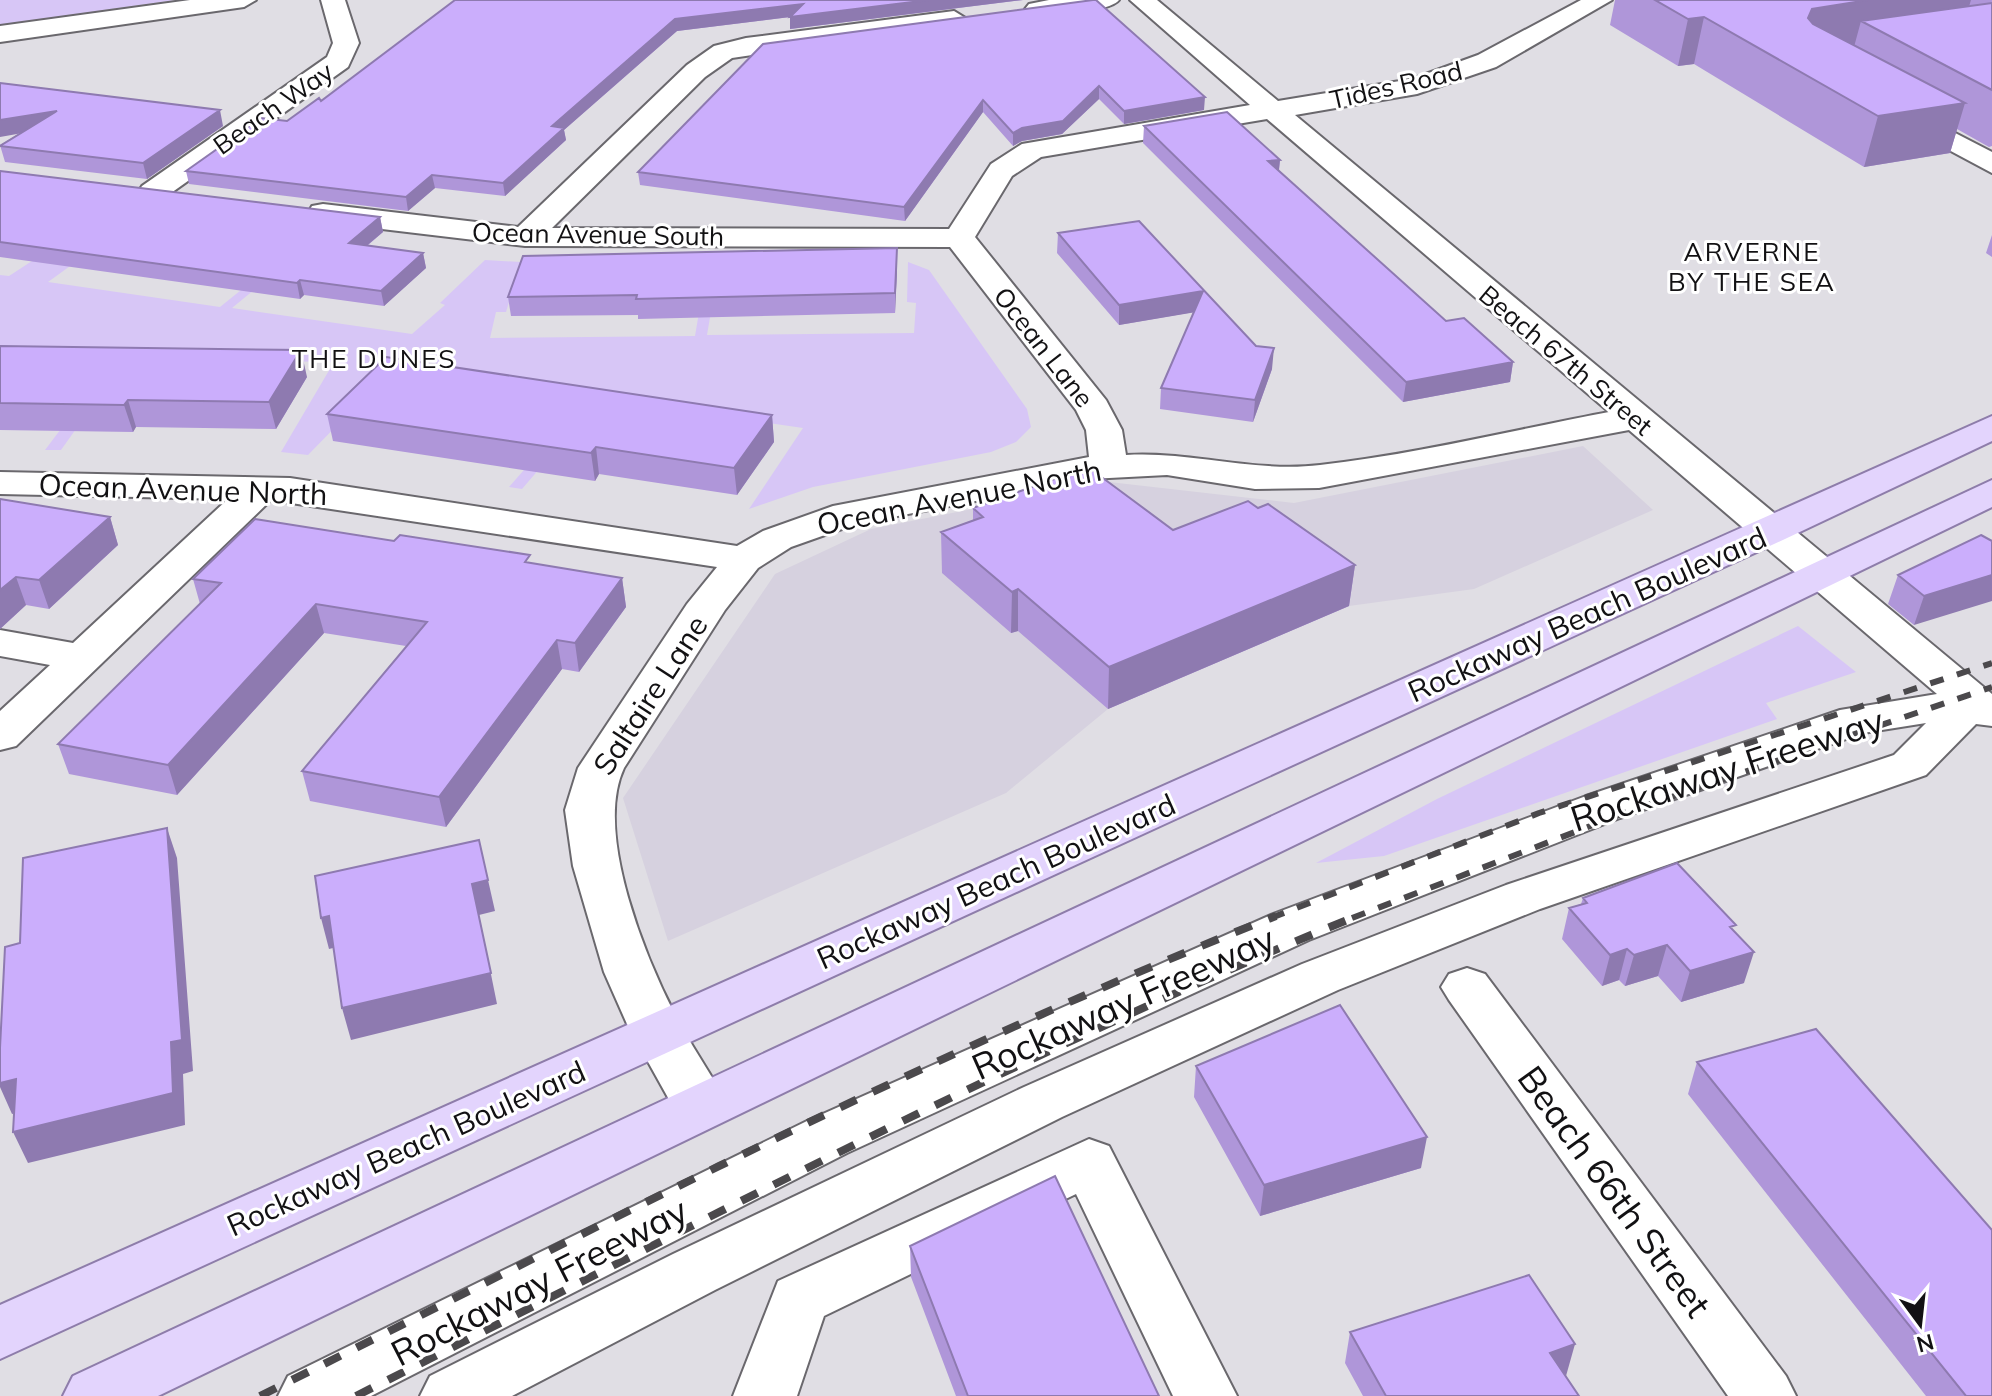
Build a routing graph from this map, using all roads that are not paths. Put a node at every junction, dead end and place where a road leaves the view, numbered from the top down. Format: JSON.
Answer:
{"nodes":[{"id":1,"x":244,"y":0,"type":"edge"},
{"id":2,"x":333,"y":0,"type":"edge"},
{"id":3,"x":1107,"y":0,"type":"edge"},
{"id":4,"x":1142,"y":0,"type":"edge"},
{"id":5,"x":1600,"y":0,"type":"edge"},
{"id":6,"x":1015,"y":12,"type":"edge"},
{"id":7,"x":984,"y":15,"type":"edge"},
{"id":8,"x":0,"y":34,"type":"edge"},
{"id":9,"x":1881,"y":102,"type":"edge"},
{"id":10,"x":1272,"y":112,"type":"junction"},
{"id":11,"x":1992,"y":164,"type":"edge"},
{"id":12,"x":200,"y":198,"type":"edge"},
{"id":13,"x":295,"y":210,"type":"edge"},
{"id":14,"x":525,"y":237,"type":"junction"},
{"id":15,"x":959,"y":238,"type":"junction"},
{"id":16,"x":1636,"y":418,"type":"junction"},
{"id":17,"x":1992,"y":427,"type":"edge"},
{"id":18,"x":1109,"y":466,"type":"junction"},
{"id":19,"x":0,"y":483,"type":"edge"},
{"id":20,"x":263,"y":487,"type":"junction"},
{"id":21,"x":1992,"y":492,"type":"edge"},
{"id":22,"x":1771,"y":531,"type":"junction"},
{"id":23,"x":744,"y":559,"type":"junction"},
{"id":24,"x":1820,"y":573,"type":"junction"},
{"id":25,"x":0,"y":643,"type":"edge"},
{"id":26,"x":82,"y":658,"type":"junction"},
{"id":27,"x":1982,"y":710,"type":"edge"},
{"id":28,"x":0,"y":736,"type":"edge"},
{"id":29,"x":1467,"y":987,"type":"dead end"},
{"id":30,"x":657,"y":1034,"type":"junction"},
{"id":31,"x":701,"y":1106,"type":"junction"},
{"id":32,"x":0,"y":1333,"type":"edge"},
{"id":33,"x":95,"y":1396,"type":"edge"},
{"id":34,"x":310,"y":1396,"type":"edge"},
{"id":35,"x":452,"y":1396,"type":"edge"},
{"id":36,"x":765,"y":1396,"type":"edge"},
{"id":37,"x":1205,"y":1396,"type":"edge"},
{"id":38,"x":1764,"y":1396,"type":"edge"}],
"edges":[{"from":1,"to":8,"type":"street"},
{"from":2,"to":12,"type":"street","name":"Beach Way"},
{"from":3,"to":6,"type":"street"},
{"from":4,"to":10,"type":"street","name":"Beach 67th Street"},
{"from":5,"to":10,"type":"street","name":"Tides Road"},
{"from":7,"to":14,"type":"street"},
{"from":9,"to":11,"type":"street"},
{"from":10,"to":15,"type":"street","name":"Tides Road"},
{"from":10,"to":16,"type":"street","name":"Beach 67th Street"},
{"from":13,"to":14,"type":"street","name":"Ocean Avenue South"},
{"from":14,"to":15,"type":"street","name":"Ocean Avenue South"},
{"from":15,"to":18,"type":"street","name":"Ocean Lane"},
{"from":16,"to":18,"type":"street","name":"Ocean Avenue North"},
{"from":16,"to":22,"type":"street","name":"Beach 67th Street"},
{"from":17,"to":22,"type":"main road","name":"Rockaway Beach Boulevard"},
{"from":18,"to":23,"type":"street","name":"Ocean Avenue North"},
{"from":19,"to":20,"type":"street","name":"Ocean Avenue North"},
{"from":20,"to":23,"type":"street","name":"Ocean Avenue North"},
{"from":20,"to":26,"type":"street"},
{"from":21,"to":24,"type":"main road","name":"Rockaway Beach Boulevard"},
{"from":22,"to":24,"type":"street","name":"Beach 67th Street"},
{"from":22,"to":30,"type":"main road","name":"Rockaway Beach Boulevard"},
{"from":23,"to":30,"type":"street","name":"Saltaire Lane"},
{"from":24,"to":27,"type":"street","name":"Beach 67th Street"},
{"from":24,"to":31,"type":"main road","name":"Rockaway Beach Boulevard"},
{"from":25,"to":26,"type":"street"},
{"from":26,"to":28,"type":"street"},
{"from":27,"to":34,"type":"street","name":"Rockaway Freeway"},
{"from":27,"to":35,"type":"street","name":"Rockaway Freeway"},
{"from":29,"to":38,"type":"street","name":"Beach 66th Street"},
{"from":30,"to":31,"type":"street","name":"Saltaire Lane"},
{"from":30,"to":32,"type":"main road","name":"Rockaway Beach Boulevard"},
{"from":31,"to":33,"type":"main road","name":"Rockaway Beach Boulevard"},
{"from":36,"to":37,"type":"street"}]}
